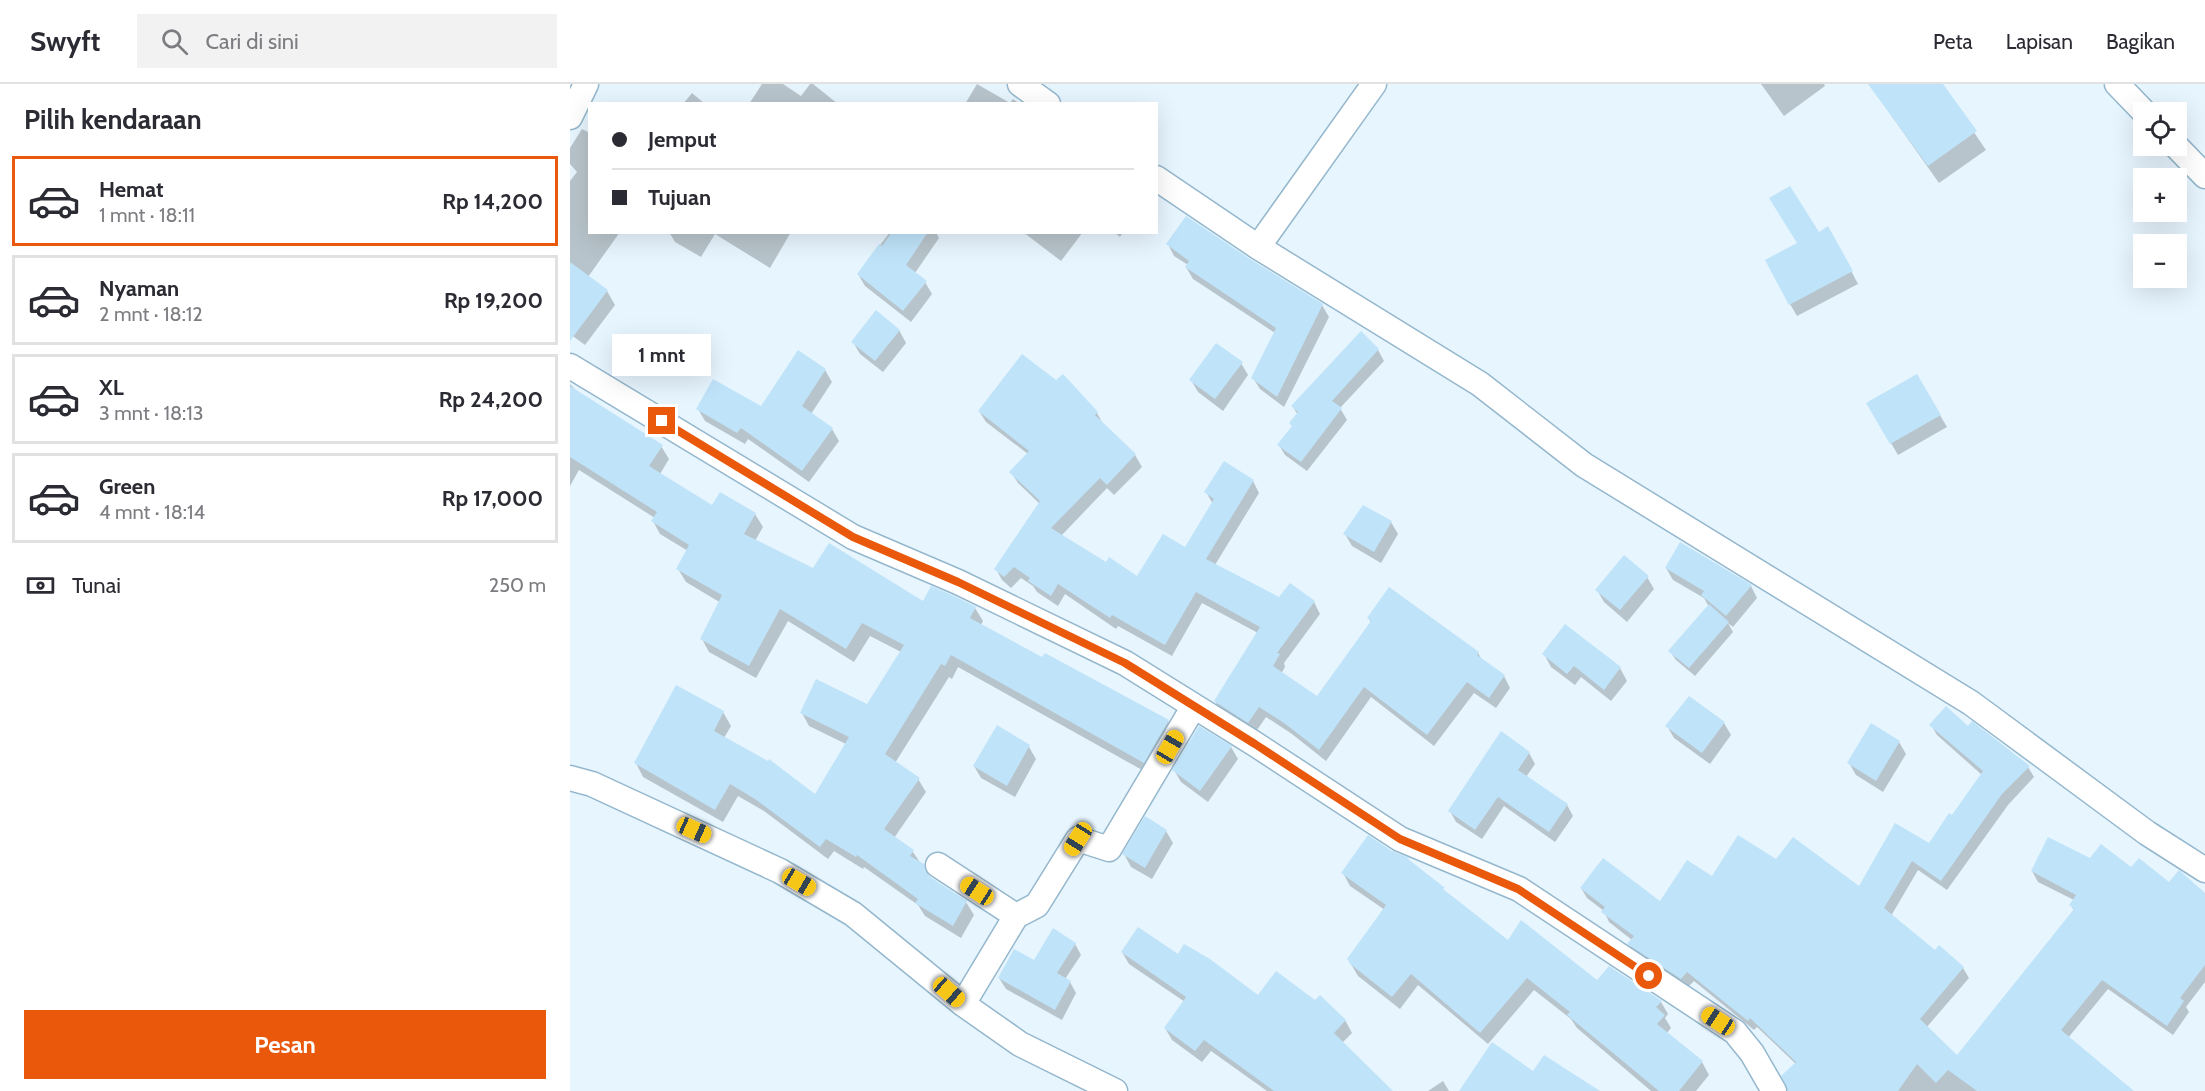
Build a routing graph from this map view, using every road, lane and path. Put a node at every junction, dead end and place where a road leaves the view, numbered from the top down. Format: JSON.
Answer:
{"nodes":[{"id":1,"x":586,"y":84,"type":"edge"},
{"id":2,"x":1020,"y":84,"type":"edge"},
{"id":3,"x":1374,"y":84,"type":"edge"},
{"id":4,"x":2117,"y":84,"type":"edge"},
{"id":5,"x":1045,"y":102,"type":"edge"},
{"id":6,"x":2134,"y":102,"type":"edge"},
{"id":7,"x":570,"y":117,"type":"edge"},
{"id":8,"x":2186,"y":156,"type":"edge"},
{"id":9,"x":2205,"y":176,"type":"edge"},
{"id":10,"x":1158,"y":179,"type":"edge"},
{"id":11,"x":1258,"y":248,"type":"junction"},
{"id":12,"x":570,"y":366,"type":"edge"},
{"id":13,"x":1194,"y":706,"type":"junction"},
{"id":14,"x":570,"y":778,"type":"edge"},
{"id":15,"x":938,"y":865,"type":"dead end"},
{"id":16,"x":2205,"y":870,"type":"edge"},
{"id":17,"x":1016,"y":916,"type":"junction"},
{"id":18,"x":963,"y":1004,"type":"junction"},
{"id":19,"x":1115,"y":1091,"type":"edge"},
{"id":20,"x":1774,"y":1091,"type":"edge"}],
"edges":[{"from":1,"to":7,"type":"street"},
{"from":2,"to":5,"type":"street"},
{"from":3,"to":11,"type":"street"},
{"from":4,"to":6,"type":"street"},
{"from":8,"to":9,"type":"street"},
{"from":10,"to":11,"type":"street"},
{"from":11,"to":16,"type":"street"},
{"from":12,"to":13,"type":"street"},
{"from":13,"to":17,"type":"street"},
{"from":13,"to":20,"type":"street"},
{"from":14,"to":18,"type":"street"},
{"from":15,"to":17,"type":"street"},
{"from":17,"to":18,"type":"street"},
{"from":18,"to":19,"type":"street"}]}
